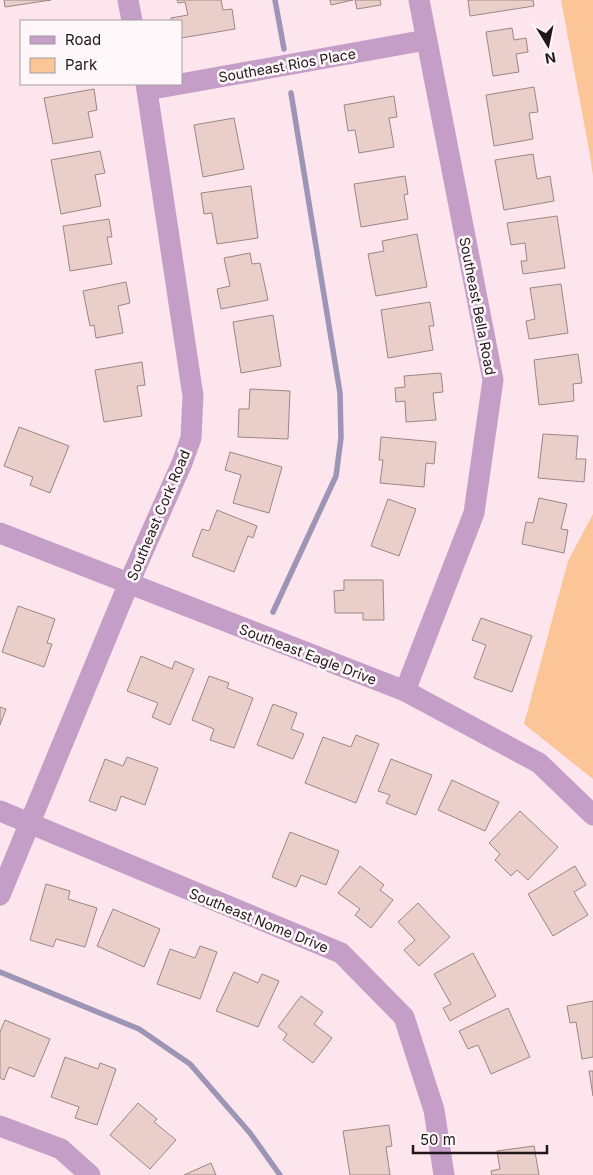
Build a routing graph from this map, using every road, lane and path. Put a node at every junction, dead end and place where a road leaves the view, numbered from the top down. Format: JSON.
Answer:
{"nodes":[{"id":1,"x":128,"y":0,"type":"edge"},
{"id":2,"x":419,"y":0,"type":"edge"},
{"id":3,"x":132,"y":20,"type":"edge"},
{"id":4,"x":426,"y":40,"type":"junction"},
{"id":5,"x":182,"y":81,"type":"edge"},
{"id":6,"x":146,"y":87,"type":"edge"},
{"id":7,"x":0,"y":533,"type":"edge"},
{"id":8,"x":128,"y":585,"type":"junction"},
{"id":9,"x":405,"y":691,"type":"junction"},
{"id":10,"x":0,"y":811,"type":"edge"},
{"id":11,"x":593,"y":815,"type":"edge"},
{"id":12,"x":30,"y":823,"type":"junction"},
{"id":13,"x":0,"y":895,"type":"edge"},
{"id":14,"x":0,"y":1126,"type":"edge"},
{"id":15,"x":90,"y":1175,"type":"edge"},
{"id":16,"x":444,"y":1175,"type":"edge"}],
"edges":[{"from":1,"to":3,"type":"street"},
{"from":2,"to":4,"type":"street","name":"Southeast Bella Road"},
{"from":4,"to":5,"type":"street","name":"Southeast Rios Place"},
{"from":4,"to":9,"type":"street","name":"Southeast Bella Road"},
{"from":6,"to":8,"type":"street","name":"Southeast Cork Road"},
{"from":7,"to":8,"type":"street","name":"Southeast Eagle Drive"},
{"from":8,"to":9,"type":"street","name":"Southeast Eagle Drive"},
{"from":8,"to":12,"type":"street","name":"Southeast Cork Road"},
{"from":9,"to":11,"type":"street","name":"Southeast Eagle Drive"},
{"from":10,"to":12,"type":"street","name":"Southeast Nome Drive"},
{"from":12,"to":13,"type":"street","name":"Southeast Cork Road"},
{"from":12,"to":16,"type":"street","name":"Southeast Nome Drive"},
{"from":14,"to":15,"type":"street"}]}
